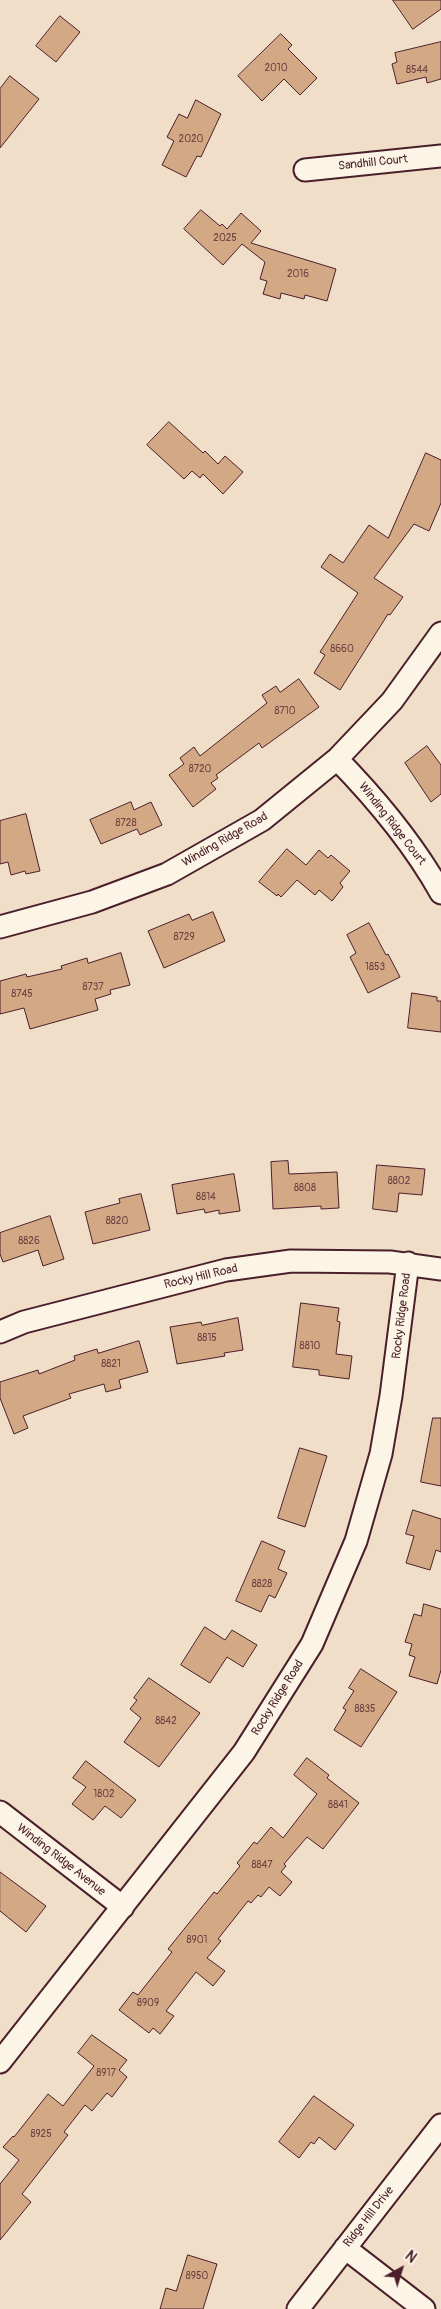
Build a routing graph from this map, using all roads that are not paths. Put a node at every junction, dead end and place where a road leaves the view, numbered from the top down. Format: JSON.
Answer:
{"nodes":[{"id":1,"x":441,"y":156,"type":"edge"},
{"id":2,"x":305,"y":170,"type":"dead end"},
{"id":3,"x":441,"y":633,"type":"edge"},
{"id":4,"x":337,"y":759,"type":"junction"},
{"id":5,"x":441,"y":893,"type":"edge"},
{"id":6,"x":0,"y":927,"type":"edge"},
{"id":7,"x":408,"y":1263,"type":"junction"},
{"id":8,"x":441,"y":1269,"type":"edge"},
{"id":9,"x":0,"y":1332,"type":"edge"},
{"id":10,"x":0,"y":1812,"type":"edge"},
{"id":11,"x":123,"y":1907,"type":"junction"},
{"id":12,"x":0,"y":2062,"type":"edge"},
{"id":13,"x":441,"y":2125,"type":"edge"},
{"id":14,"x":345,"y":2248,"type":"junction"},
{"id":15,"x":298,"y":2309,"type":"edge"},
{"id":16,"x":424,"y":2309,"type":"edge"}],
"edges":[{"from":1,"to":2,"type":"street","name":"Sandhill Court"},
{"from":3,"to":4,"type":"street","name":"Winding Ridge Road"},
{"from":4,"to":5,"type":"street","name":"Winding Ridge Court"},
{"from":4,"to":6,"type":"street","name":"Winding Ridge Road"},
{"from":7,"to":8,"type":"street","name":"Rocky Hill Road"},
{"from":7,"to":9,"type":"street","name":"Rocky Hill Road"},
{"from":7,"to":11,"type":"street","name":"Rocky Ridge Road"},
{"from":10,"to":11,"type":"street","name":"Winding Ridge Avenue"},
{"from":11,"to":12,"type":"street","name":"Rocky Ridge Road"},
{"from":13,"to":14,"type":"street","name":"Ridge Hill Drive"},
{"from":14,"to":15,"type":"street","name":"Ridge Hill Drive"},
{"from":14,"to":16,"type":"street"}]}
